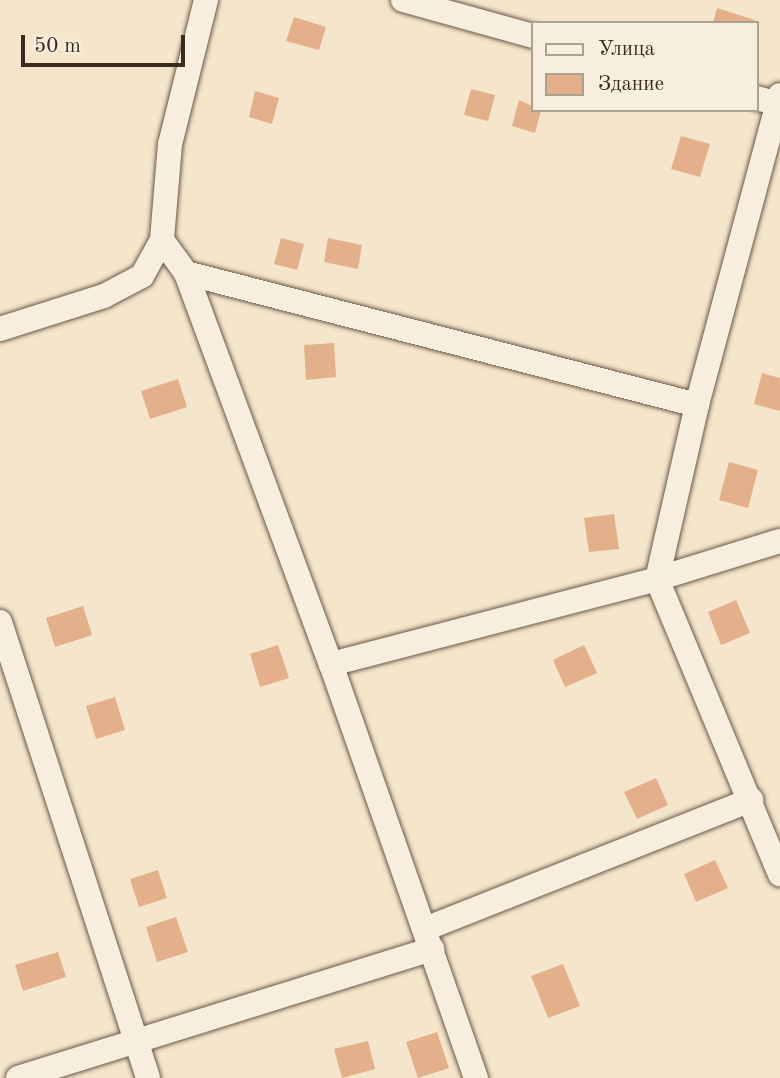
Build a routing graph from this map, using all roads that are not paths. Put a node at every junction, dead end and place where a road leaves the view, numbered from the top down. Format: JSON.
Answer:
{"nodes":[{"id":1,"x":206,"y":0,"type":"edge"},
{"id":2,"x":403,"y":0,"type":"edge"},
{"id":3,"x":532,"y":36,"type":"edge"},
{"id":4,"x":772,"y":99,"type":"edge"},
{"id":5,"x":162,"y":240,"type":"junction"},
{"id":6,"x":186,"y":273,"type":"junction"},
{"id":7,"x":0,"y":329,"type":"edge"},
{"id":8,"x":697,"y":405,"type":"junction"},
{"id":9,"x":780,"y":541,"type":"edge"},
{"id":10,"x":657,"y":579,"type":"junction"},
{"id":11,"x":0,"y":622,"type":"edge"},
{"id":12,"x":331,"y":664,"type":"junction"},
{"id":13,"x":751,"y":800,"type":"junction"},
{"id":14,"x":780,"y":874,"type":"edge"},
{"id":15,"x":429,"y":939,"type":"junction"},
{"id":16,"x":137,"y":1044,"type":"junction"},
{"id":17,"x":18,"y":1078,"type":"edge"},
{"id":18,"x":148,"y":1078,"type":"edge"},
{"id":19,"x":476,"y":1078,"type":"edge"}],
"edges":[{"from":1,"to":5,"type":"street"},
{"from":2,"to":3,"type":"street"},
{"from":4,"to":8,"type":"street"},
{"from":5,"to":6,"type":"street"},
{"from":5,"to":7,"type":"street"},
{"from":6,"to":8,"type":"street"},
{"from":6,"to":12,"type":"street"},
{"from":8,"to":10,"type":"street"},
{"from":9,"to":10,"type":"street"},
{"from":10,"to":12,"type":"street"},
{"from":10,"to":13,"type":"street"},
{"from":11,"to":16,"type":"street"},
{"from":12,"to":15,"type":"street"},
{"from":13,"to":14,"type":"street"},
{"from":13,"to":15,"type":"street"},
{"from":15,"to":16,"type":"street"},
{"from":15,"to":19,"type":"street"},
{"from":16,"to":17,"type":"street"},
{"from":16,"to":18,"type":"street"}]}
